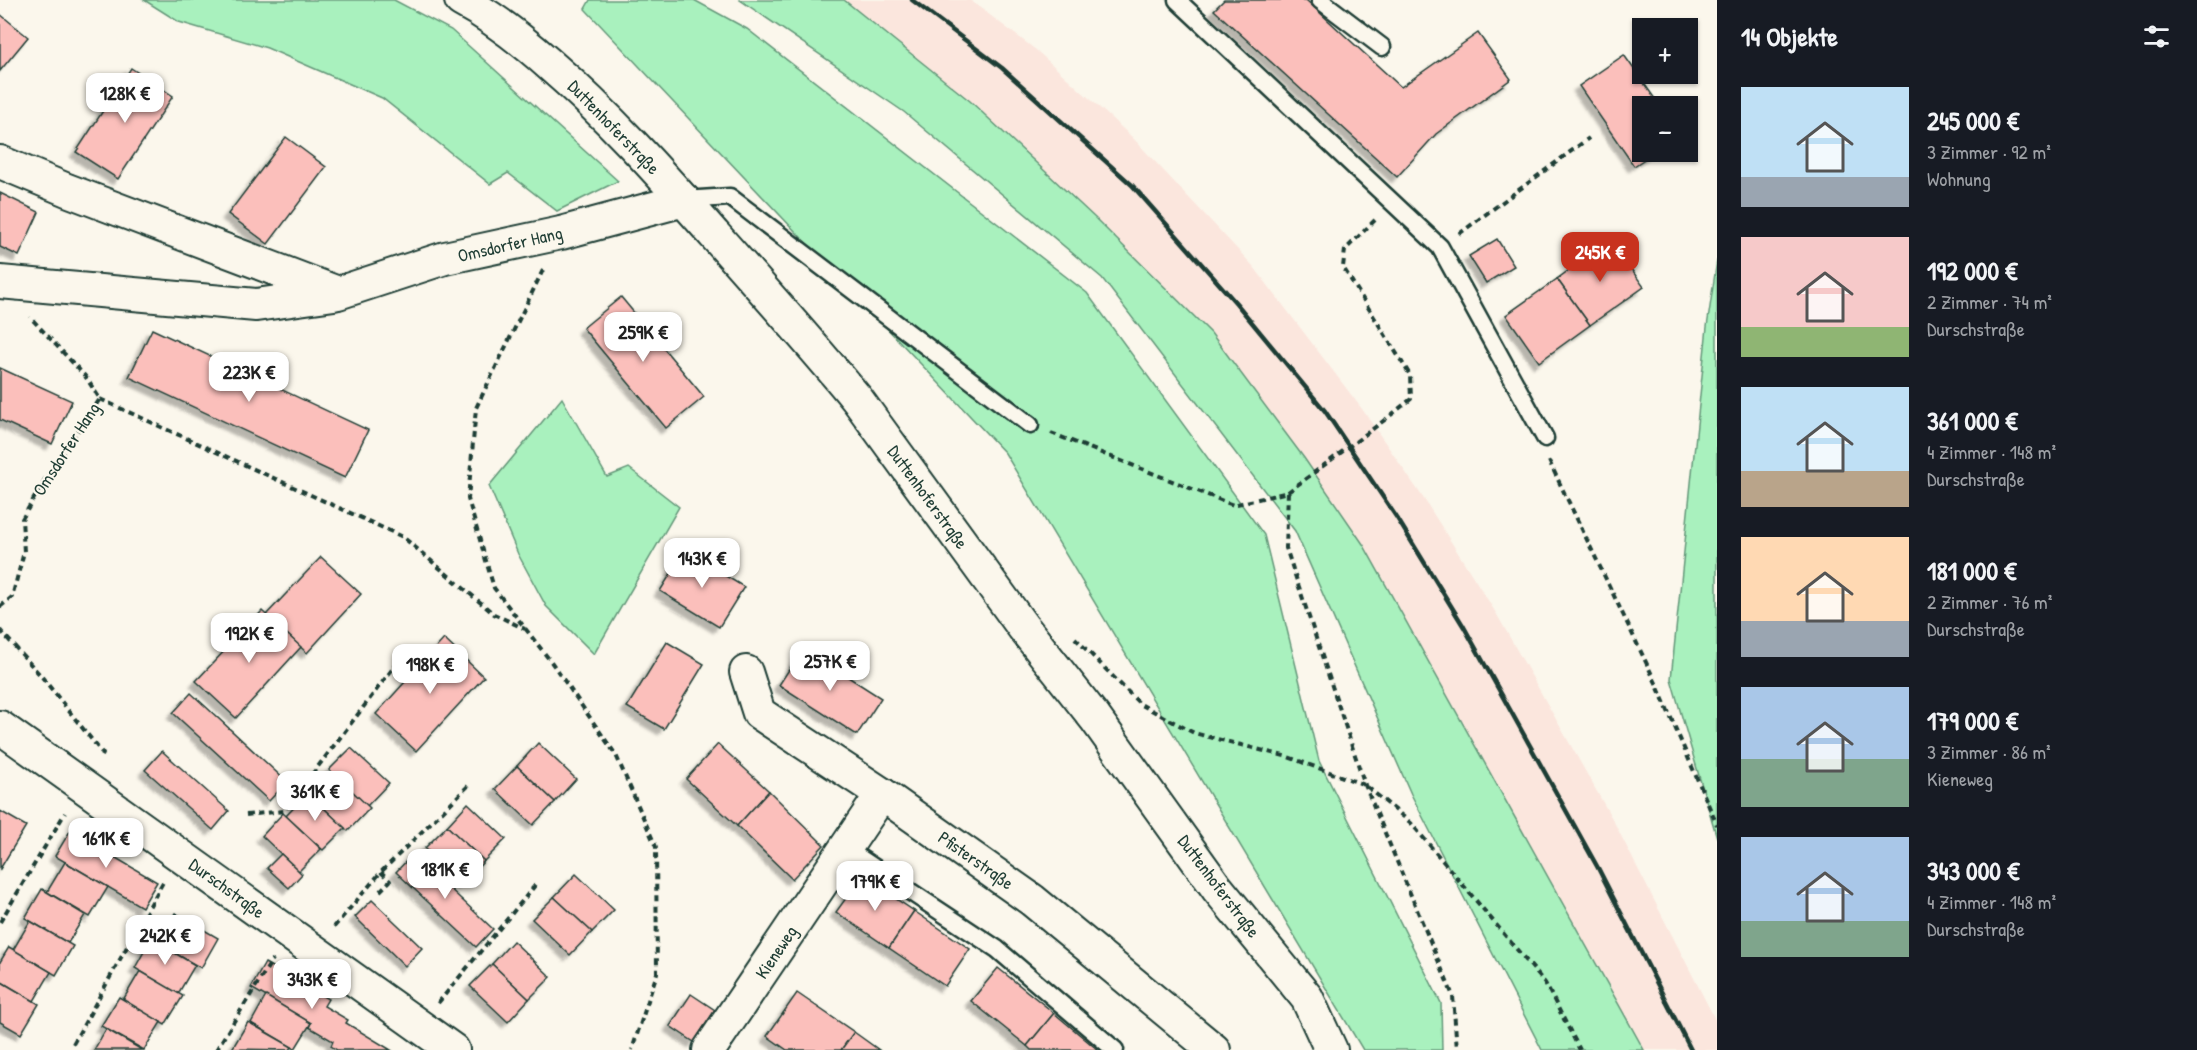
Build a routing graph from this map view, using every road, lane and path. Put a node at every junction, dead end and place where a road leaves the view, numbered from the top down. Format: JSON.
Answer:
{"nodes":[{"id":1,"x":461,"y":0,"type":"edge"},
{"id":2,"x":1177,"y":0,"type":"edge"},
{"id":3,"x":1320,"y":0,"type":"edge"},
{"id":4,"x":1382,"y":47,"type":"dead end"},
{"id":5,"x":1589,"y":138,"type":"dead end"},
{"id":6,"x":0,"y":162,"type":"edge"},
{"id":7,"x":684,"y":200,"type":"junction"},
{"id":8,"x":1392,"y":202,"type":"junction"},
{"id":9,"x":561,"y":233,"type":"junction"},
{"id":10,"x":1440,"y":247,"type":"junction"},
{"id":11,"x":0,"y":282,"type":"edge"},
{"id":12,"x":338,"y":293,"type":"junction"},
{"id":13,"x":100,"y":399,"type":"junction"},
{"id":14,"x":1030,"y":425,"type":"joint"},
{"id":15,"x":1545,"y":438,"type":"joint"},
{"id":16,"x":1288,"y":492,"type":"junction"},
{"id":17,"x":0,"y":607,"type":"edge"},
{"id":18,"x":526,"y":629,"type":"junction"},
{"id":19,"x":0,"y":630,"type":"edge"},
{"id":20,"x":1069,"y":631,"type":"dead end"},
{"id":21,"x":407,"y":650,"type":"dead end"},
{"id":22,"x":746,"y":672,"type":"dead end"},
{"id":23,"x":0,"y":728,"type":"edge"},
{"id":24,"x":82,"y":785,"type":"junction"},
{"id":25,"x":1365,"y":785,"type":"junction"},
{"id":26,"x":468,"y":786,"type":"dead end"},
{"id":27,"x":882,"y":794,"type":"junction"},
{"id":28,"x":246,"y":815,"type":"dead end"},
{"id":29,"x":1717,"y":825,"type":"edge"},
{"id":30,"x":846,"y":849,"type":"junction"},
{"id":31,"x":179,"y":854,"type":"junction"},
{"id":32,"x":381,"y":873,"type":"junction"},
{"id":33,"x":537,"y":883,"type":"dead end"},
{"id":34,"x":380,"y":891,"type":"dead end"},
{"id":35,"x":0,"y":922,"type":"edge"},
{"id":36,"x":301,"y":941,"type":"junction"},
{"id":37,"x":419,"y":1026,"type":"junction"},
{"id":38,"x":73,"y":1044,"type":"dead end"},
{"id":39,"x":216,"y":1050,"type":"edge"},
{"id":40,"x":453,"y":1050,"type":"edge"},
{"id":41,"x":632,"y":1050,"type":"edge"},
{"id":42,"x":709,"y":1050,"type":"edge"},
{"id":43,"x":1115,"y":1050,"type":"edge"},
{"id":44,"x":1214,"y":1050,"type":"edge"},
{"id":45,"x":1331,"y":1050,"type":"edge"},
{"id":46,"x":1457,"y":1050,"type":"edge"},
{"id":47,"x":1580,"y":1050,"type":"edge"}],
"edges":[{"from":1,"to":7,"type":"street","name":"Duttenhoferstraße"},
{"from":2,"to":8,"type":"lane"},
{"from":3,"to":4,"type":"lane"},
{"from":5,"to":10,"type":"path"},
{"from":6,"to":12,"type":"street"},
{"from":7,"to":9,"type":"street","name":"Omsdorfer Hang"},
{"from":7,"to":14,"type":"lane"},
{"from":7,"to":45,"type":"street","name":"Duttenhoferstraße"},
{"from":8,"to":10,"type":"lane"},
{"from":8,"to":16,"type":"path","bridge":true},
{"from":9,"to":12,"type":"street","name":"Omsdorfer Hang"},
{"from":9,"to":18,"type":"path"},
{"from":10,"to":15,"type":"lane"},
{"from":11,"to":12,"type":"street","name":"Omsdorfer Hang"},
{"from":11,"to":13,"type":"path","name":"Omsdorfer Hang"},
{"from":13,"to":17,"type":"path","name":"Omsdorfer Hang"},
{"from":13,"to":18,"type":"path"},
{"from":14,"to":16,"type":"path"},
{"from":15,"to":29,"type":"path"},
{"from":16,"to":25,"type":"path"},
{"from":18,"to":41,"type":"path"},
{"from":19,"to":24,"type":"path"},
{"from":20,"to":25,"type":"path"},
{"from":21,"to":28,"type":"path"},
{"from":22,"to":27,"type":"street","name":"Pfisterstraße"},
{"from":23,"to":24,"type":"street","name":"Durschstraße"},
{"from":24,"to":31,"type":"street","name":"Durschstraße"},
{"from":24,"to":35,"type":"path"},
{"from":25,"to":46,"type":"path"},
{"from":25,"to":47,"type":"path"},
{"from":26,"to":32,"type":"path"},
{"from":27,"to":30,"type":"street","name":"Kieneweg"},
{"from":27,"to":44,"type":"street","name":"Pfisterstraße"},
{"from":30,"to":42,"type":"street","name":"Kieneweg"},
{"from":30,"to":43,"type":"lane"},
{"from":31,"to":36,"type":"street","name":"Durschstraße"},
{"from":31,"to":38,"type":"path"},
{"from":32,"to":34,"type":"path"},
{"from":32,"to":36,"type":"path"},
{"from":33,"to":37,"type":"path"},
{"from":36,"to":37,"type":"street","name":"Durschstraße"},
{"from":36,"to":39,"type":"path"},
{"from":37,"to":40,"type":"street","name":"Durschstraße"}]}
